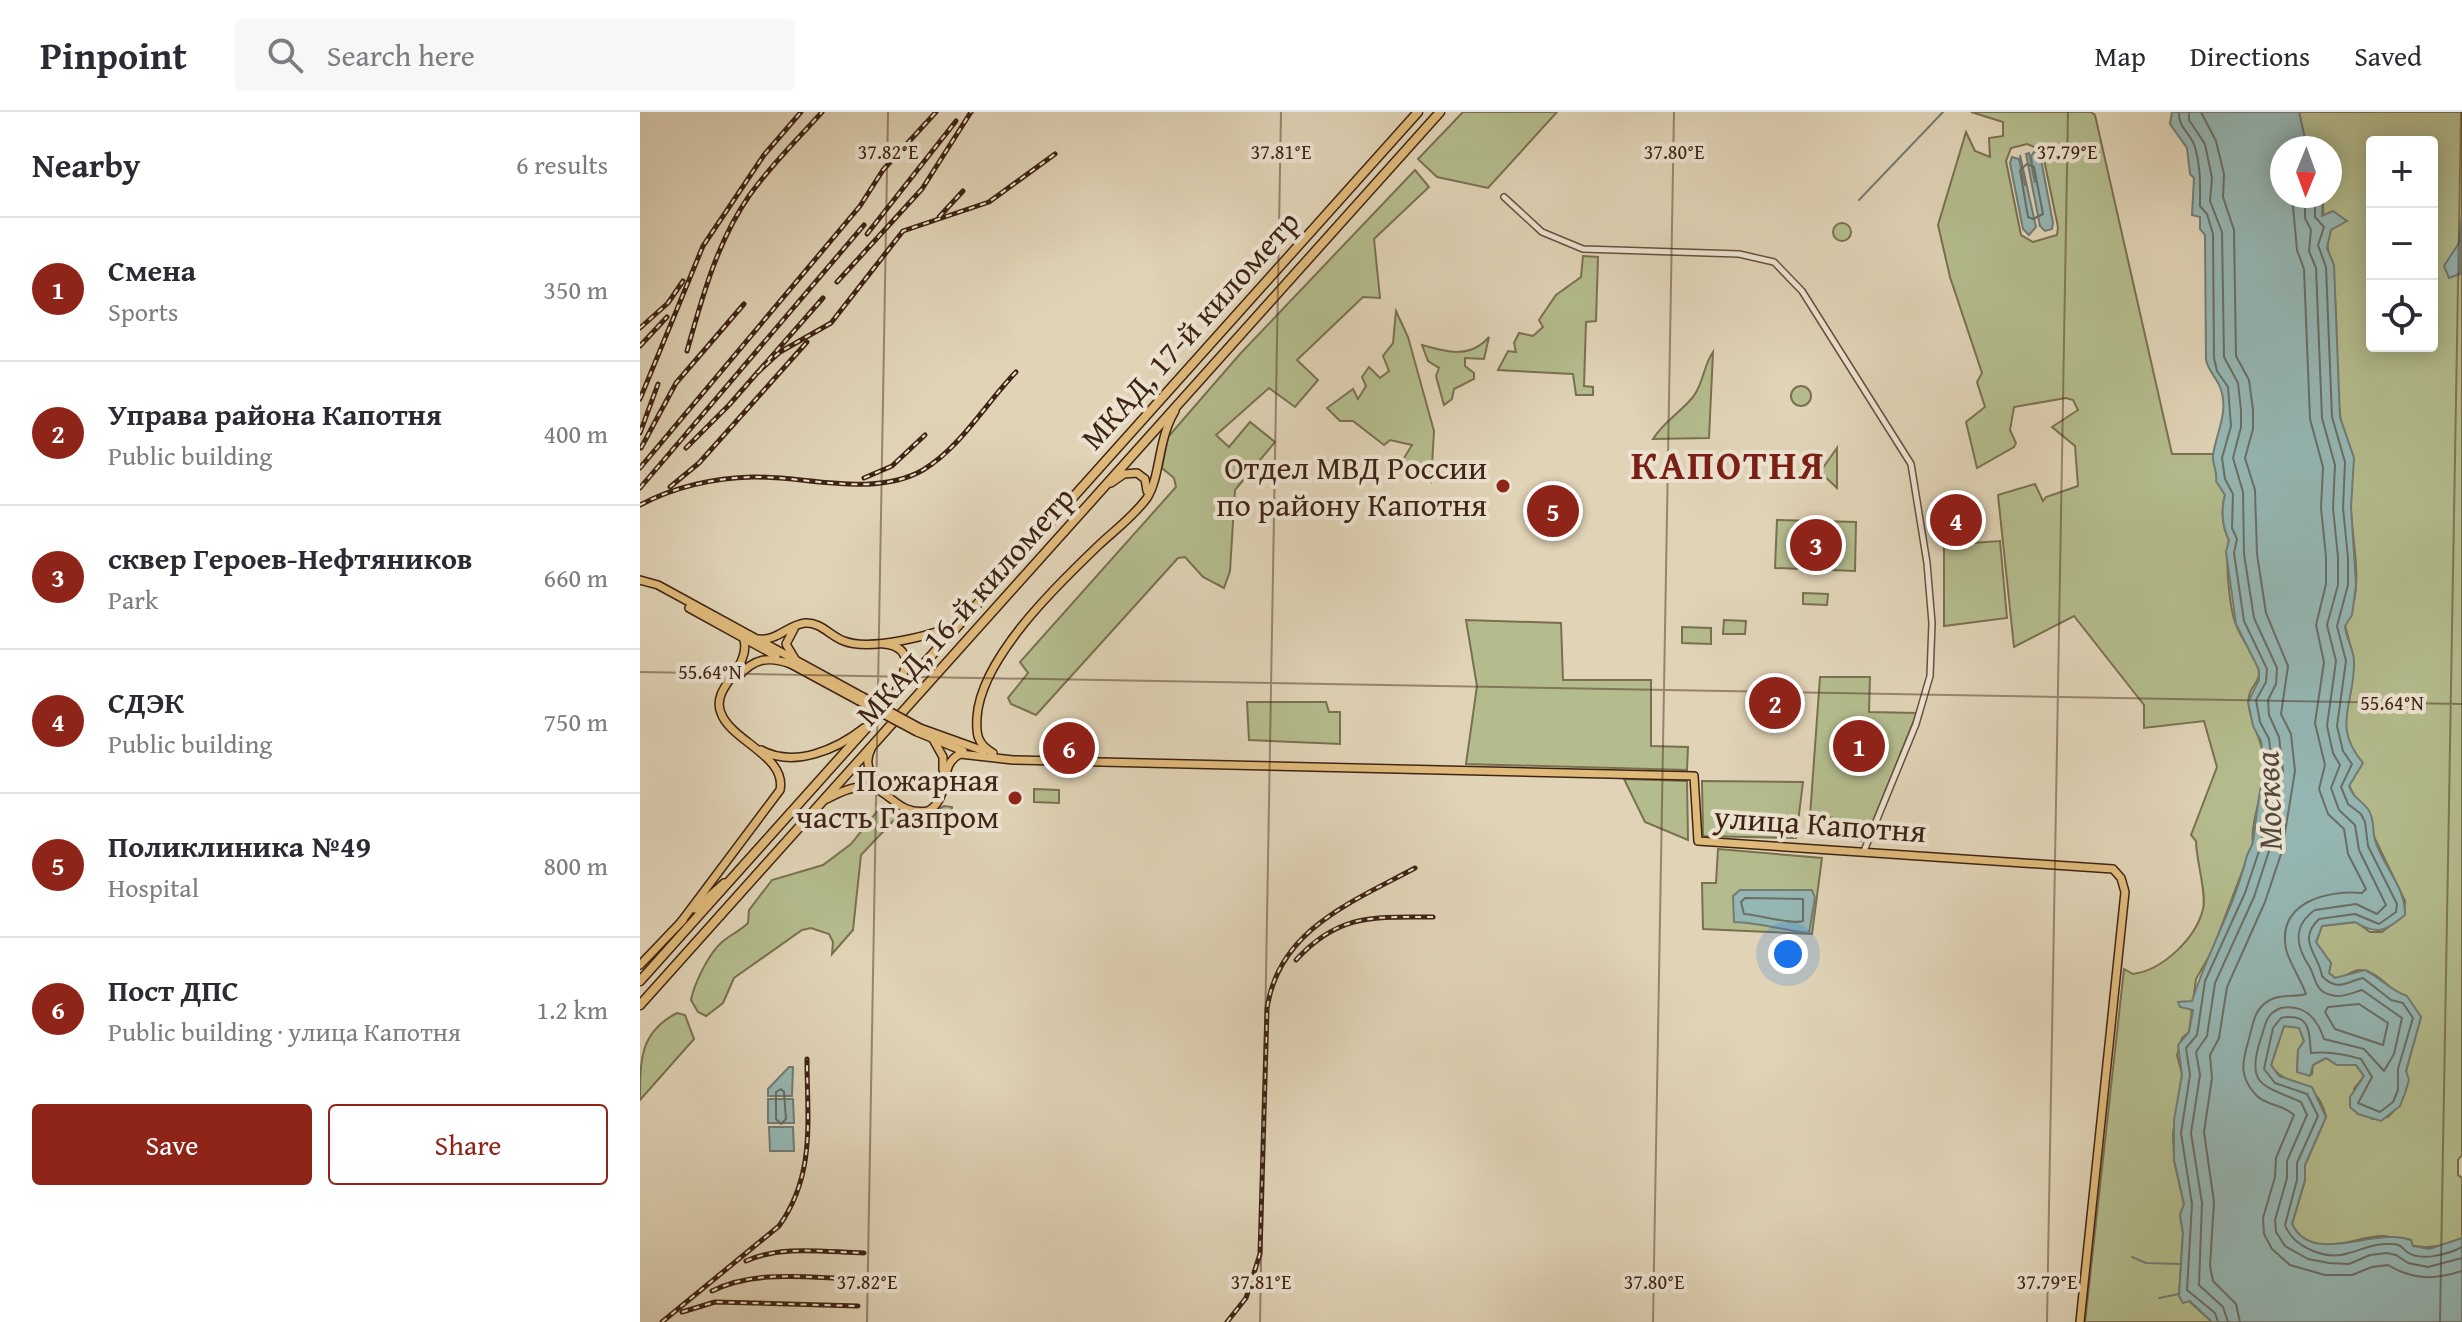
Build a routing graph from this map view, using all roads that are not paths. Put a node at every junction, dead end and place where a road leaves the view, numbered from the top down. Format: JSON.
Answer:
{"nodes":[{"id":1,"x":1440,"y":112,"type":"edge"},
{"id":2,"x":1416,"y":114,"type":"edge"},
{"id":3,"x":1504,"y":197,"type":"dead end"},
{"id":4,"x":1183,"y":399,"type":"junction"},
{"id":5,"x":1102,"y":488,"type":"junction"},
{"id":6,"x":1145,"y":500,"type":"junction"},
{"id":7,"x":641,"y":580,"type":"edge"},
{"id":8,"x":969,"y":614,"type":"junction"},
{"id":9,"x":745,"y":637,"type":"junction"},
{"id":10,"x":795,"y":664,"type":"junction"},
{"id":11,"x":893,"y":699,"type":"junction"},
{"id":12,"x":977,"y":721,"type":"junction"},
{"id":13,"x":872,"y":722,"type":"junction"},
{"id":14,"x":919,"y":730,"type":"junction"},
{"id":15,"x":933,"y":739,"type":"junction"},
{"id":16,"x":952,"y":742,"type":"junction"},
{"id":17,"x":873,"y":745,"type":"junction"},
{"id":18,"x":993,"y":753,"type":"junction"},
{"id":19,"x":973,"y":754,"type":"junction"},
{"id":20,"x":1030,"y":759,"type":"junction"},
{"id":21,"x":822,"y":803,"type":"junction"},
{"id":22,"x":1864,"y":851,"type":"junction"},
{"id":23,"x":746,"y":862,"type":"junction"},
{"id":24,"x":681,"y":922,"type":"junction"},
{"id":25,"x":640,"y":965,"type":"edge"},
{"id":26,"x":640,"y":981,"type":"edge"},
{"id":27,"x":640,"y":1005,"type":"edge"},
{"id":28,"x":2080,"y":1322,"type":"edge"}],
"edges":[{"from":1,"to":4,"type":"highway","name":"МКАД, 17-й километр"},
{"from":2,"to":8,"type":"highway","name":"МКАД, 17-й километр"},
{"from":3,"to":22,"type":"street"},
{"from":4,"to":5,"type":"highway","name":"МКАД, 17-й километр"},
{"from":4,"to":6,"type":"main road"},
{"from":5,"to":6,"type":"main road"},
{"from":5,"to":17,"type":"highway","name":"МКАД, 16-й километр"},
{"from":6,"to":12,"type":"main road"},
{"from":7,"to":9,"type":"main road"},
{"from":8,"to":9,"type":"main road"},
{"from":8,"to":11,"type":"highway","name":"МКАД, 16-й километр"},
{"from":9,"to":10,"type":"main road"},
{"from":9,"to":24,"type":"main road"},
{"from":10,"to":11,"type":"main road"},
{"from":10,"to":13,"type":"main road"},
{"from":10,"to":14,"type":"main road","bridge":true},
{"from":11,"to":13,"type":"highway","name":"МКАД, 16-й километр"},
{"from":12,"to":16,"type":"main road"},
{"from":12,"to":18,"type":"main road"},
{"from":13,"to":23,"type":"highway","name":"МКАД, 16-й километр"},
{"from":14,"to":15,"type":"main road"},
{"from":14,"to":16,"type":"main road"},
{"from":15,"to":17,"type":"main road"},
{"from":15,"to":19,"type":"main road"},
{"from":16,"to":18,"type":"main road"},
{"from":17,"to":21,"type":"highway","name":"МКАД, 16-й километр"},
{"from":18,"to":20,"type":"main road"},
{"from":19,"to":20,"type":"main road"},
{"from":19,"to":21,"type":"main road"},
{"from":20,"to":22,"type":"main road","name":"улица Капотня"},
{"from":21,"to":27,"type":"highway","name":"МКАД, 16-й километр"},
{"from":22,"to":28,"type":"main road","name":"улица Капотня"},
{"from":23,"to":24,"type":"main road"},
{"from":23,"to":26,"type":"highway","name":"МКАД, 16-й километр"},
{"from":24,"to":25,"type":"main road"}]}
